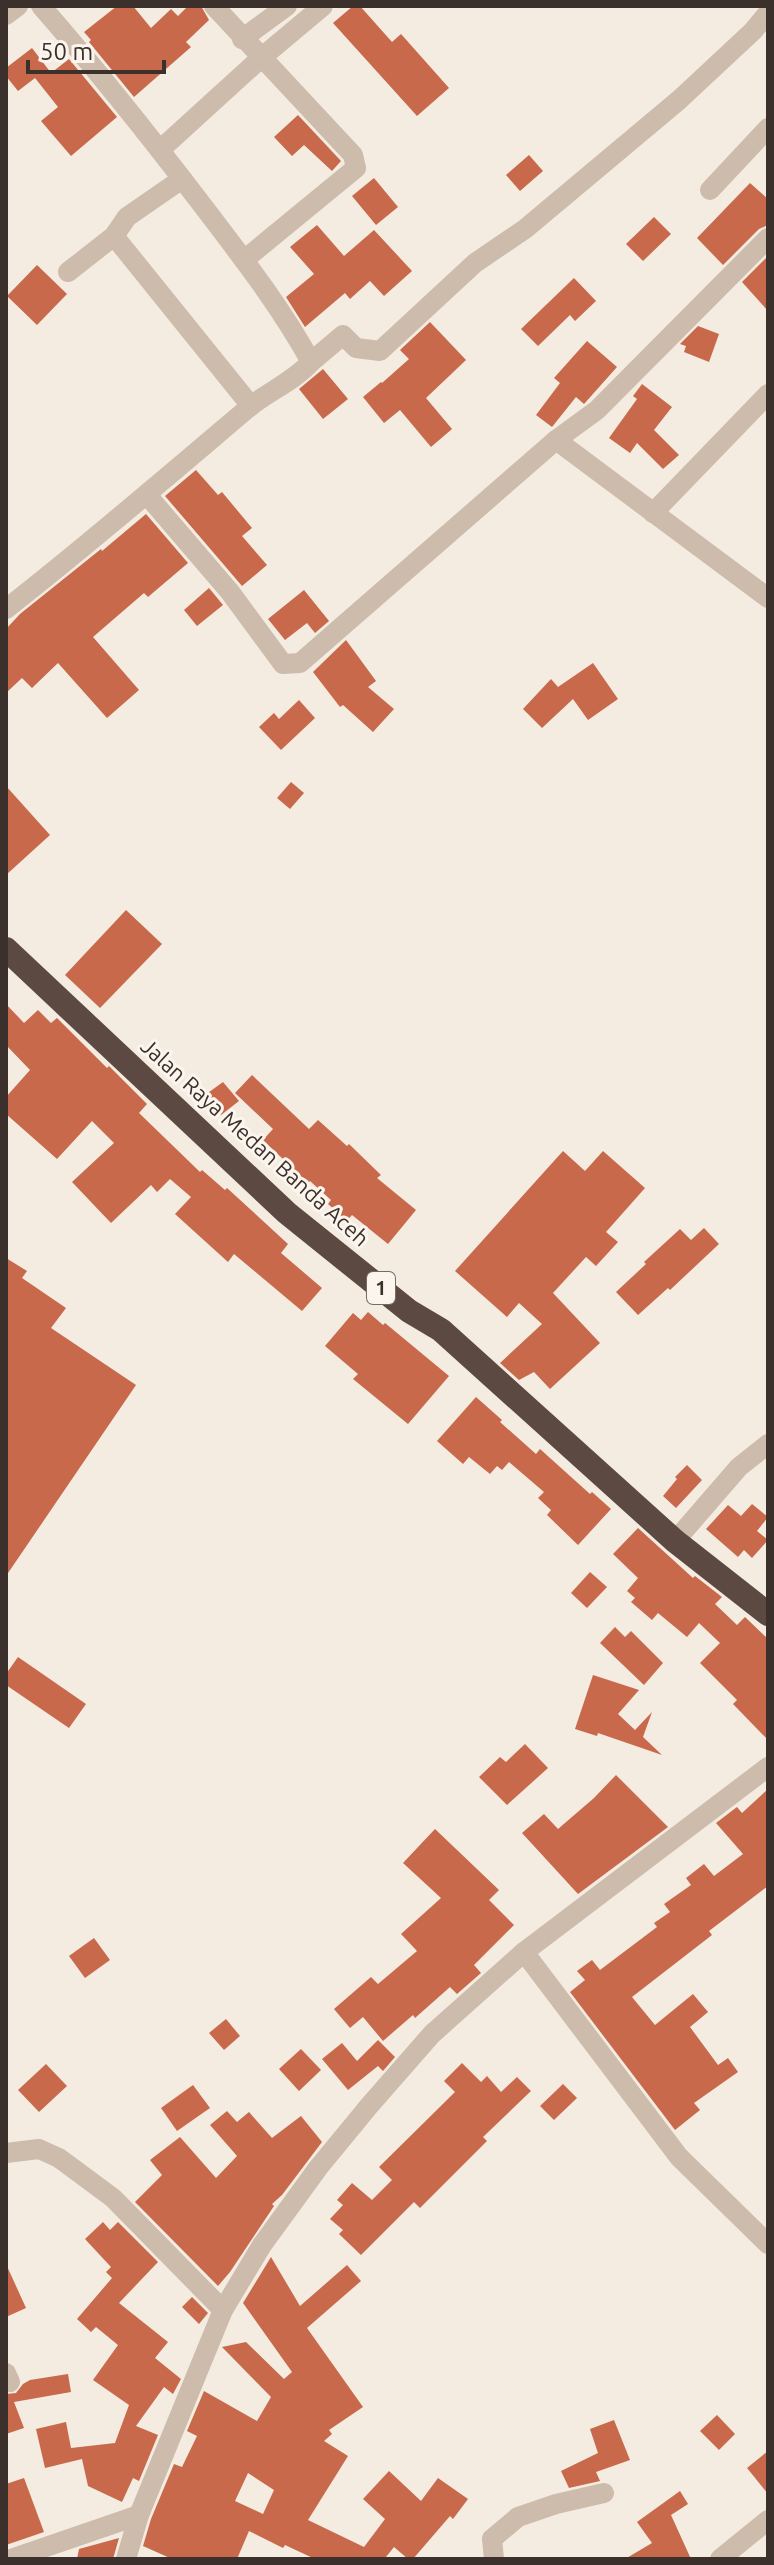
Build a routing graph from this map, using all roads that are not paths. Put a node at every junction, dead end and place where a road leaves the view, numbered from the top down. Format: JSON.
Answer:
{"nodes":[{"id":1,"x":18,"y":6,"type":"edge"},
{"id":2,"x":41,"y":6,"type":"edge"},
{"id":3,"x":214,"y":6,"type":"edge"},
{"id":4,"x":287,"y":6,"type":"edge"},
{"id":5,"x":323,"y":6,"type":"edge"},
{"id":6,"x":768,"y":13,"type":"edge"},
{"id":7,"x":6,"y":15,"type":"edge"},
{"id":8,"x":242,"y":39,"type":"junction"},
{"id":9,"x":261,"y":58,"type":"junction"},
{"id":10,"x":768,"y":128,"type":"edge"},
{"id":11,"x":161,"y":149,"type":"junction"},
{"id":12,"x":182,"y":179,"type":"junction"},
{"id":13,"x":710,"y":190,"type":"dead end"},
{"id":14,"x":114,"y":236,"type":"junction"},
{"id":15,"x":768,"y":238,"type":"edge"},
{"id":16,"x":244,"y":260,"type":"junction"},
{"id":17,"x":68,"y":272,"type":"dead end"},
{"id":18,"x":311,"y":362,"type":"junction"},
{"id":19,"x":768,"y":394,"type":"edge"},
{"id":20,"x":251,"y":406,"type":"junction"},
{"id":21,"x":556,"y":440,"type":"junction"},
{"id":22,"x":147,"y":495,"type":"junction"},
{"id":23,"x":653,"y":513,"type":"junction"},
{"id":24,"x":768,"y":598,"type":"edge"},
{"id":25,"x":6,"y":609,"type":"edge"},
{"id":26,"x":6,"y":949,"type":"edge"},
{"id":27,"x":768,"y":1444,"type":"edge"},
{"id":28,"x":675,"y":1541,"type":"junction"},
{"id":29,"x":768,"y":1614,"type":"edge"},
{"id":30,"x":768,"y":1767,"type":"edge"},
{"id":31,"x":524,"y":1952,"type":"junction"},
{"id":32,"x":6,"y":2153,"type":"edge"},
{"id":33,"x":768,"y":2244,"type":"edge"},
{"id":34,"x":223,"y":2310,"type":"junction"},
{"id":35,"x":604,"y":2493,"type":"dead end"},
{"id":36,"x":139,"y":2515,"type":"junction"},
{"id":37,"x":768,"y":2520,"type":"edge"},
{"id":38,"x":723,"y":2558,"type":"edge"},
{"id":39,"x":11,"y":2559,"type":"edge"},
{"id":40,"x":126,"y":2559,"type":"edge"},
{"id":41,"x":494,"y":2559,"type":"edge"}],
"edges":[{"from":1,"to":7,"type":"street"},
{"from":2,"to":11,"type":"street"},
{"from":3,"to":8,"type":"street"},
{"from":4,"to":8,"type":"street"},
{"from":5,"to":9,"type":"street"},
{"from":6,"to":18,"type":"street"},
{"from":8,"to":9,"type":"street"},
{"from":9,"to":11,"type":"street"},
{"from":9,"to":16,"type":"street"},
{"from":10,"to":13,"type":"street"},
{"from":11,"to":12,"type":"street"},
{"from":12,"to":14,"type":"street"},
{"from":12,"to":16,"type":"street"},
{"from":14,"to":17,"type":"street"},
{"from":14,"to":20,"type":"street"},
{"from":15,"to":21,"type":"street"},
{"from":16,"to":18,"type":"street"},
{"from":18,"to":20,"type":"street"},
{"from":19,"to":23,"type":"street"},
{"from":20,"to":22,"type":"street"},
{"from":21,"to":22,"type":"street"},
{"from":21,"to":23,"type":"street"},
{"from":22,"to":25,"type":"street"},
{"from":23,"to":24,"type":"street"},
{"from":26,"to":28,"type":"highway","name":"Jalan Raya Medan Banda Aceh","number":"1"},
{"from":27,"to":28,"type":"street"},
{"from":28,"to":29,"type":"highway","name":"Jalan Raya Medan Banda Aceh","number":"1"},
{"from":30,"to":31,"type":"street"},
{"from":31,"to":33,"type":"street"},
{"from":31,"to":34,"type":"street"},
{"from":32,"to":34,"type":"street"},
{"from":34,"to":36,"type":"street"},
{"from":35,"to":41,"type":"street"},
{"from":36,"to":39,"type":"street"},
{"from":36,"to":40,"type":"street"},
{"from":37,"to":38,"type":"street"}]}
